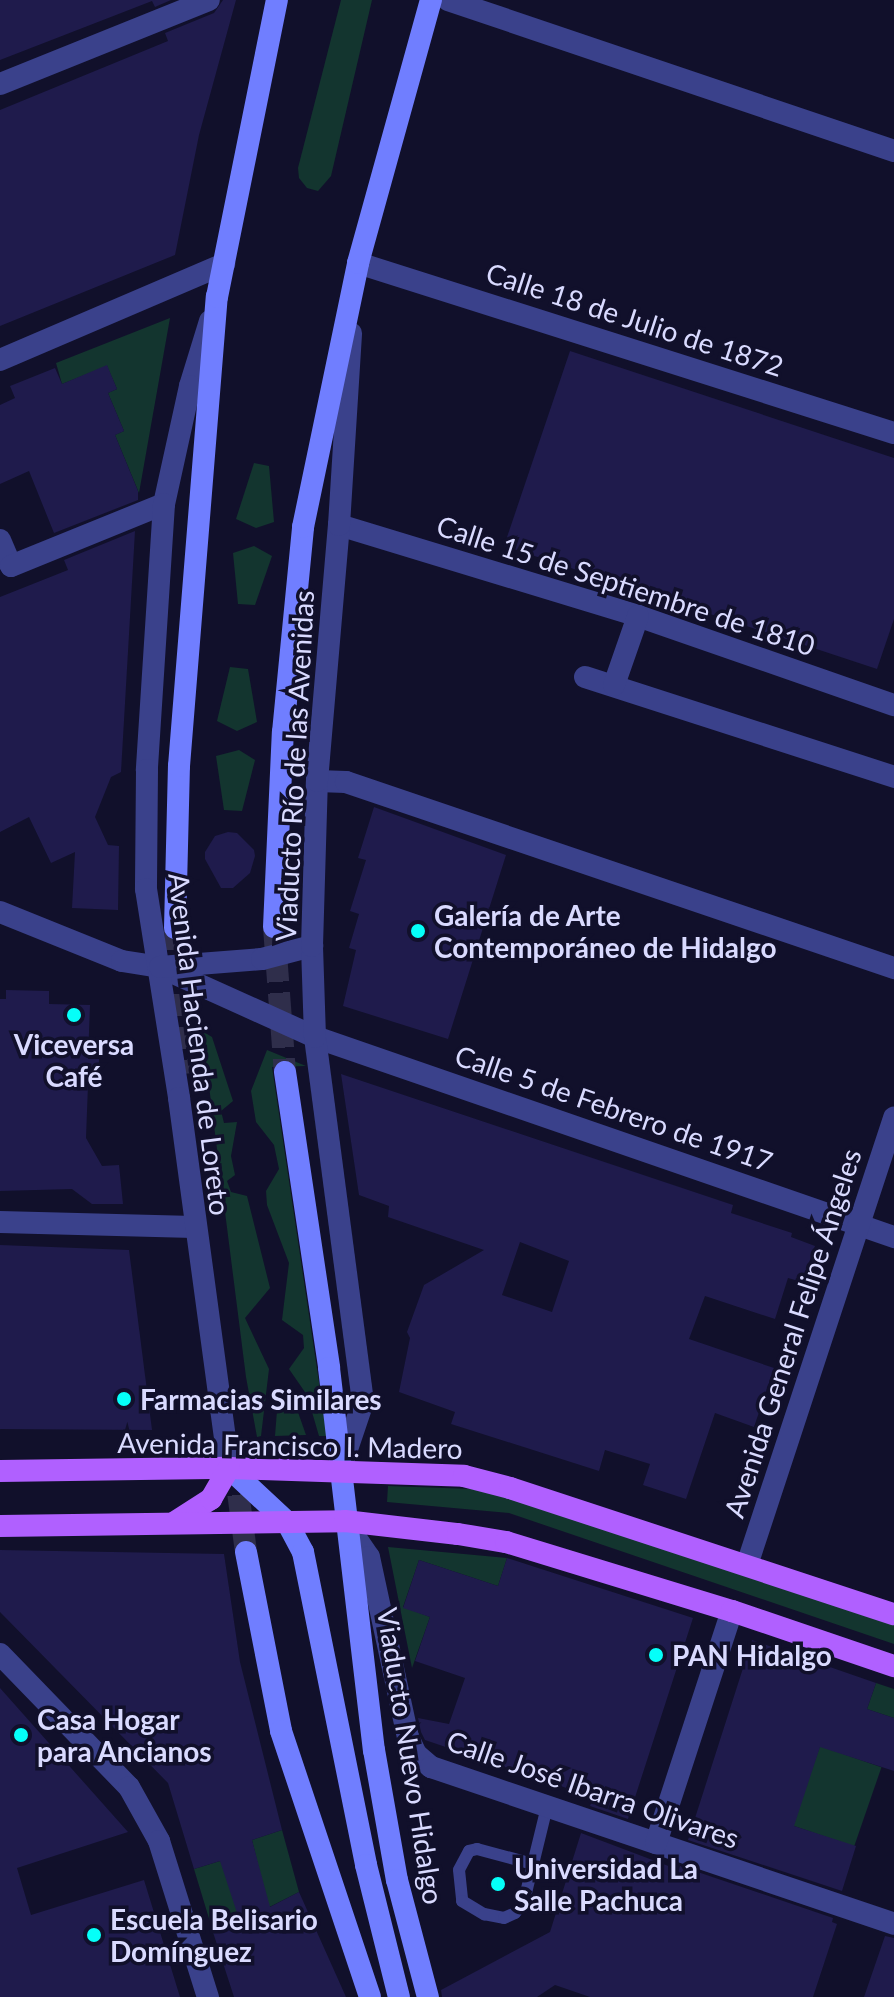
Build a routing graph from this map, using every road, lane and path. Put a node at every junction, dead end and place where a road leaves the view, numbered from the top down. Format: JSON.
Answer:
{"nodes":[{"id":1,"x":209,"y":0,"type":"edge"},
{"id":2,"x":277,"y":0,"type":"edge"},
{"id":3,"x":431,"y":0,"type":"edge"},
{"id":4,"x":448,"y":0,"type":"edge"},
{"id":5,"x":0,"y":84,"type":"edge"},
{"id":6,"x":894,"y":151,"type":"edge"},
{"id":7,"x":358,"y":263,"type":"junction"},
{"id":8,"x":224,"y":264,"type":"junction"},
{"id":9,"x":217,"y":297,"type":"junction"},
{"id":10,"x":353,"y":297,"type":"junction"},
{"id":11,"x":0,"y":360,"type":"edge"},
{"id":12,"x":894,"y":433,"type":"edge"},
{"id":13,"x":164,"y":504,"type":"junction"},
{"id":14,"x":339,"y":525,"type":"junction"},
{"id":15,"x":0,"y":540,"type":"edge"},
{"id":16,"x":638,"y":616,"type":"junction"},
{"id":17,"x":585,"y":677,"type":"dead end"},
{"id":18,"x":614,"y":685,"type":"junction"},
{"id":19,"x":894,"y":705,"type":"edge"},
{"id":20,"x":894,"y":777,"type":"edge"},
{"id":21,"x":317,"y":781,"type":"junction"},
{"id":22,"x":0,"y":912,"type":"edge"},
{"id":23,"x":274,"y":927,"type":"tunnel mouth"},
{"id":24,"x":175,"y":928,"type":"tunnel mouth"},
{"id":25,"x":312,"y":946,"type":"junction"},
{"id":26,"x":160,"y":967,"type":"junction"},
{"id":27,"x":894,"y":968,"type":"edge"},
{"id":28,"x":315,"y":1037,"type":"junction"},
{"id":29,"x":285,"y":1072,"type":"tunnel mouth"},
{"id":30,"x":894,"y":1118,"type":"edge"},
{"id":31,"x":0,"y":1222,"type":"edge"},
{"id":32,"x":859,"y":1225,"type":"junction"},
{"id":33,"x":194,"y":1227,"type":"junction"},
{"id":34,"x":894,"y":1237,"type":"edge"},
{"id":35,"x":229,"y":1468,"type":"junction"},
{"id":36,"x":0,"y":1471,"type":"edge"},
{"id":37,"x":339,"y":1471,"type":"junction"},
{"id":38,"x":345,"y":1521,"type":"junction"},
{"id":39,"x":175,"y":1522,"type":"junction"},
{"id":40,"x":287,"y":1522,"type":"junction"},
{"id":41,"x":0,"y":1526,"type":"edge"},
{"id":42,"x":246,"y":1552,"type":"tunnel mouth"},
{"id":43,"x":747,"y":1565,"type":"junction"},
{"id":44,"x":732,"y":1611,"type":"junction"},
{"id":45,"x":894,"y":1614,"type":"edge"},
{"id":46,"x":0,"y":1654,"type":"edge"},
{"id":47,"x":894,"y":1666,"type":"edge"},
{"id":48,"x":547,"y":1807,"type":"junction"},
{"id":49,"x":656,"y":1843,"type":"junction"},
{"id":50,"x":533,"y":1864,"type":"junction"},
{"id":51,"x":894,"y":1924,"type":"edge"},
{"id":52,"x":208,"y":1997,"type":"edge"},
{"id":53,"x":370,"y":1997,"type":"edge"},
{"id":54,"x":399,"y":1997,"type":"edge"},
{"id":55,"x":428,"y":1997,"type":"edge"}],
"edges":[{"from":1,"to":5,"type":"street"},
{"from":2,"to":8,"type":"main road"},
{"from":3,"to":7,"type":"main road","name":"Viaducto Río de las Avenidas"},
{"from":4,"to":6,"type":"street"},
{"from":7,"to":10,"type":"main road","name":"Viaducto Río de las Avenidas"},
{"from":7,"to":12,"type":"street","name":"Calle 18 de Julio de 1872"},
{"from":8,"to":9,"type":"main road"},
{"from":8,"to":11,"type":"street"},
{"from":9,"to":13,"type":"street","name":"Avenida Hacienda de Loreto"},
{"from":9,"to":24,"type":"main road"},
{"from":10,"to":14,"type":"street","name":"Viaducto Río de las Avenidas"},
{"from":10,"to":23,"type":"main road","name":"Viaducto Río de las Avenidas"},
{"from":13,"to":15,"type":"street"},
{"from":13,"to":26,"type":"street","name":"Avenida Hacienda de Loreto"},
{"from":14,"to":16,"type":"street","name":"Calle 15 de Septiembre de 1810"},
{"from":14,"to":21,"type":"street","name":"Viaducto Río de las Avenidas"},
{"from":16,"to":18,"type":"street"},
{"from":16,"to":19,"type":"street","name":"Calle 15 de Septiembre de 1810"},
{"from":17,"to":18,"type":"street"},
{"from":18,"to":20,"type":"street"},
{"from":21,"to":25,"type":"street","name":"Viaducto Río de las Avenidas"},
{"from":21,"to":27,"type":"street"},
{"from":22,"to":26,"type":"street"},
{"from":25,"to":26,"type":"street"},
{"from":25,"to":28,"type":"street","name":"Viaducto Río de las Avenidas"},
{"from":26,"to":28,"type":"street","name":"Calle 5 de Febrero de 1917"},
{"from":26,"to":33,"type":"street","name":"Avenida Hacienda de Loreto"},
{"from":28,"to":32,"type":"street","name":"Calle 5 de Febrero de 1917"},
{"from":28,"to":37,"type":"street","name":"Viaducto Río de las Avenidas"},
{"from":29,"to":37,"type":"main road","name":"Viaducto Río de las Avenidas"},
{"from":30,"to":32,"type":"street","name":"Avenida General Felipe Ángeles"},
{"from":31,"to":33,"type":"street"},
{"from":32,"to":34,"type":"street","name":"Calle 5 de Febrero de 1917"},
{"from":32,"to":43,"type":"street","name":"Avenida General Felipe Ángeles"},
{"from":33,"to":35,"type":"street","name":"Avenida Hacienda de Loreto"},
{"from":35,"to":36,"type":"main road","name":"Avenida Francisco I. Madero"},
{"from":35,"to":37,"type":"main road","name":"Avenida Francisco I. Madero"},
{"from":35,"to":39,"type":"main road"},
{"from":35,"to":40,"type":"main road"},
{"from":37,"to":38,"type":"main road","name":"Viaducto Río de las Avenidas"},
{"from":37,"to":43,"type":"main road","name":"Avenida Francisco I. Madero"},
{"from":38,"to":40,"type":"main road"},
{"from":38,"to":44,"type":"main road"},
{"from":38,"to":48,"type":"street","name":"Calle José Ibarra Olivares"},
{"from":38,"to":55,"type":"main road","name":"Viaducto Nuevo Hidalgo"},
{"from":39,"to":40,"type":"main road"},
{"from":39,"to":41,"type":"main road"},
{"from":40,"to":54,"type":"main road"},
{"from":42,"to":53,"type":"main road"},
{"from":43,"to":45,"type":"main road","name":"Avenida Francisco I. Madero"},
{"from":44,"to":47,"type":"main road"},
{"from":44,"to":49,"type":"street"},
{"from":46,"to":52,"type":"street"},
{"from":48,"to":49,"type":"street","name":"Calle José Ibarra Olivares"},
{"from":48,"to":50,"type":"lane"},
{"from":49,"to":51,"type":"street","name":"Calle José Ibarra Olivares"},
{"from":50,"to":50,"type":"lane"}]}
